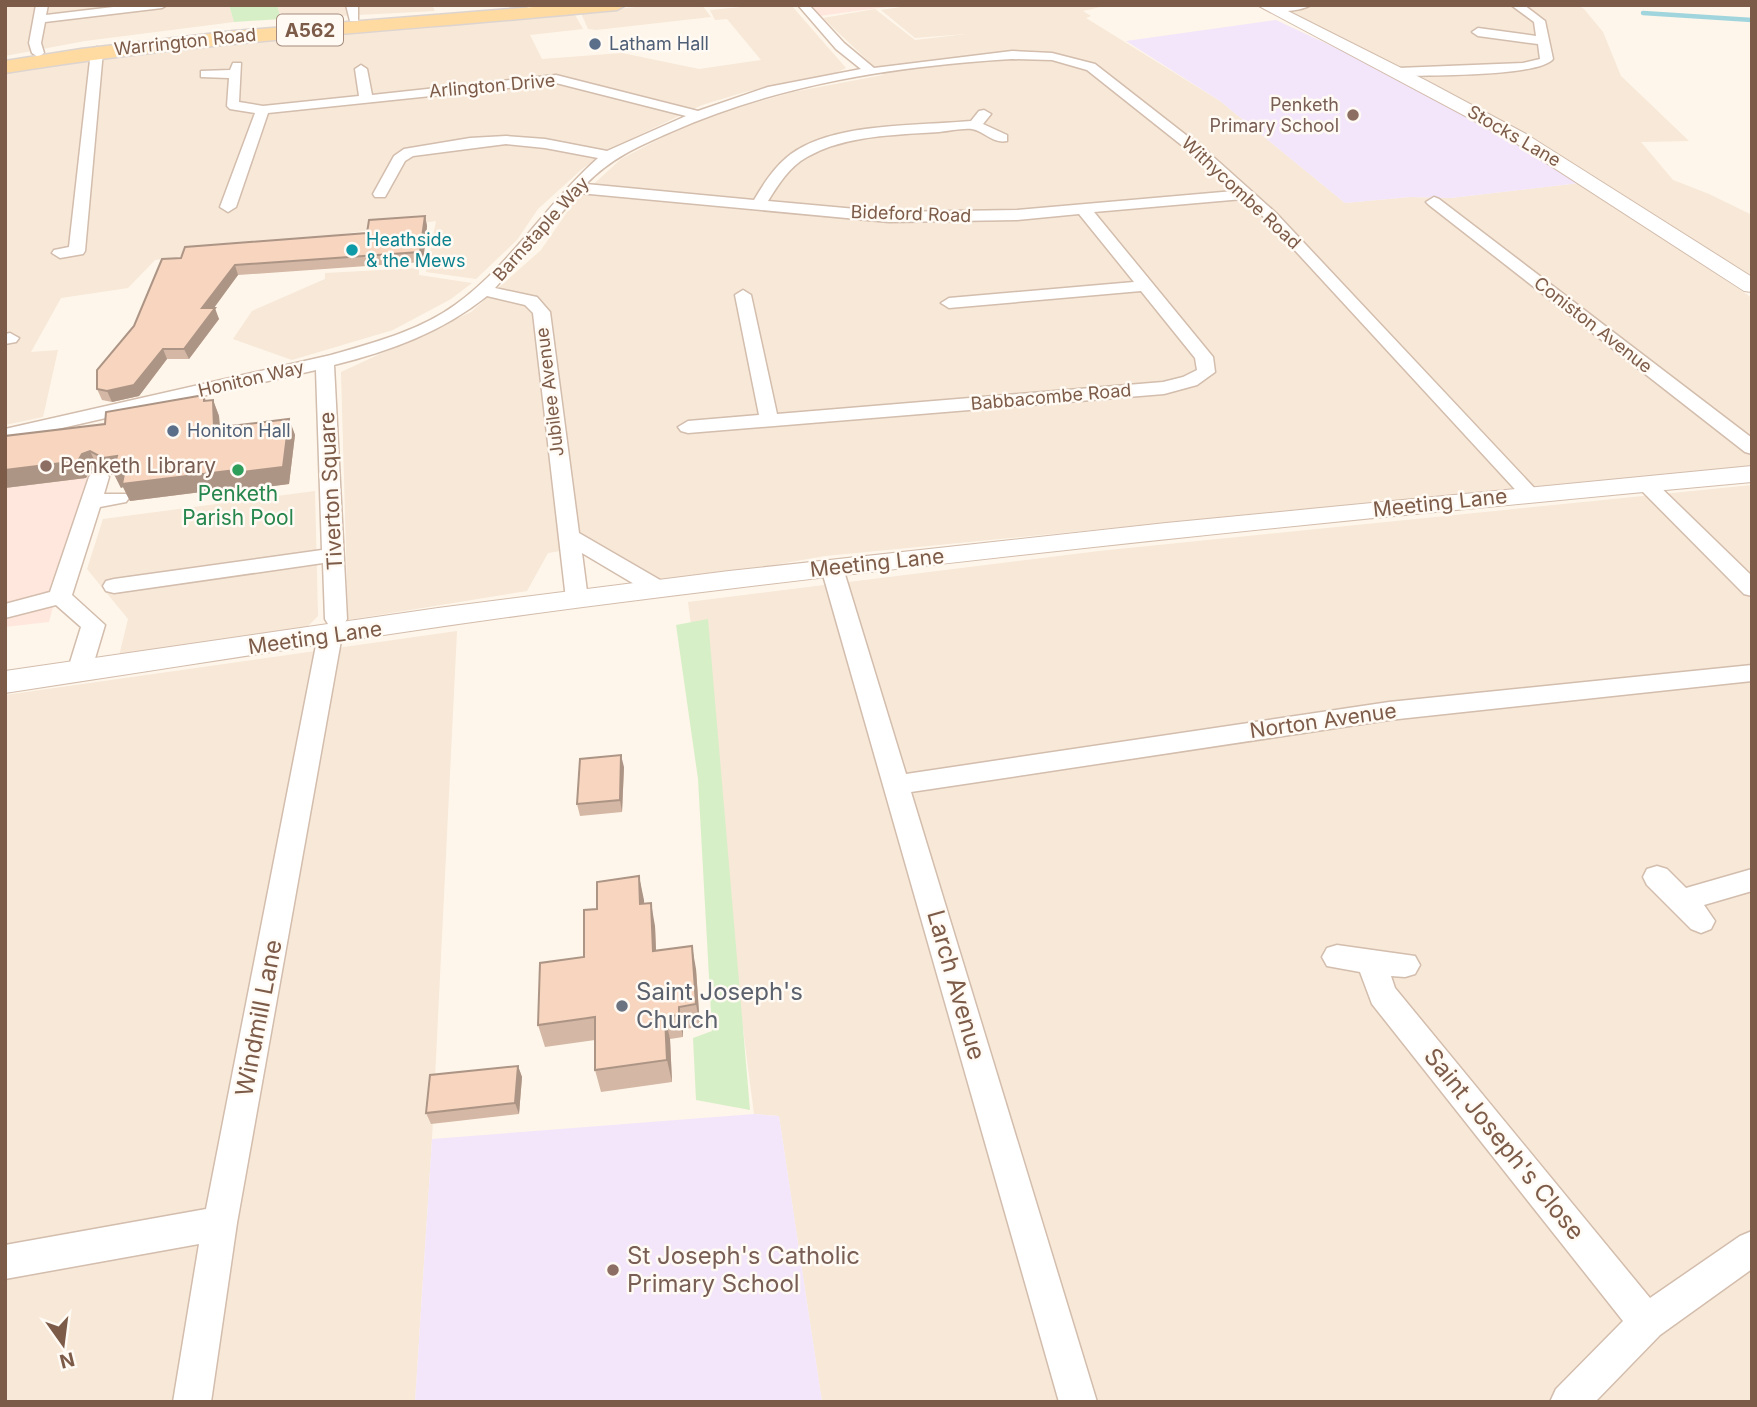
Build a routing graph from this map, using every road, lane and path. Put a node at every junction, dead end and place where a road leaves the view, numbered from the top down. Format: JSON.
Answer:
{"nodes":[{"id":1,"x":42,"y":5,"type":"edge"},
{"id":2,"x":617,"y":5,"type":"edge"},
{"id":3,"x":803,"y":5,"type":"edge"},
{"id":4,"x":1306,"y":5,"type":"edge"},
{"id":5,"x":1516,"y":5,"type":"edge"},
{"id":6,"x":165,"y":6,"type":"edge"},
{"id":7,"x":497,"y":7,"type":"edge"},
{"id":8,"x":1267,"y":7,"type":"edge"},
{"id":9,"x":531,"y":8,"type":"edge"},
{"id":10,"x":353,"y":12,"type":"edge"},
{"id":11,"x":40,"y":19,"type":"junction"},
{"id":12,"x":1474,"y":29,"type":"dead end"},
{"id":13,"x":1543,"y":41,"type":"junction"},
{"id":14,"x":97,"y":51,"type":"junction"},
{"id":15,"x":38,"y":53,"type":"junction"},
{"id":16,"x":5,"y":59,"type":"edge"},
{"id":17,"x":5,"y":67,"type":"edge"},
{"id":18,"x":361,"y":69,"type":"dead end"},
{"id":19,"x":872,"y":72,"type":"junction"},
{"id":20,"x":1398,"y":72,"type":"junction"},
{"id":21,"x":205,"y":74,"type":"dead end"},
{"id":22,"x":366,"y":98,"type":"junction"},
{"id":23,"x":263,"y":110,"type":"junction"},
{"id":24,"x":985,"y":113,"type":"dead end"},
{"id":25,"x":698,"y":115,"type":"junction"},
{"id":26,"x":975,"y":125,"type":"junction"},
{"id":27,"x":1002,"y":138,"type":"dead end"},
{"id":28,"x":609,"y":156,"type":"junction"},
{"id":29,"x":577,"y":188,"type":"junction"},
{"id":30,"x":380,"y":194,"type":"dead end"},
{"id":31,"x":1246,"y":194,"type":"junction"},
{"id":32,"x":1434,"y":201,"type":"dead end"},
{"id":33,"x":760,"y":203,"type":"junction"},
{"id":34,"x":229,"y":207,"type":"dead end"},
{"id":35,"x":1083,"y":209,"type":"junction"},
{"id":36,"x":60,"y":253,"type":"dead end"},
{"id":37,"x":1144,"y":286,"type":"junction"},
{"id":38,"x":1752,"y":286,"type":"edge"},
{"id":39,"x":485,"y":291,"type":"junction"},
{"id":40,"x":743,"y":295,"type":"dead end"},
{"id":41,"x":949,"y":303,"type":"dead end"},
{"id":42,"x":325,"y":363,"type":"junction"},
{"id":43,"x":769,"y":420,"type":"junction"},
{"id":44,"x":688,"y":428,"type":"dead end"},
{"id":45,"x":5,"y":435,"type":"edge"},
{"id":46,"x":1752,"y":448,"type":"edge"},
{"id":47,"x":1752,"y":474,"type":"edge"},
{"id":48,"x":99,"y":477,"type":"edge"},
{"id":49,"x":1646,"y":484,"type":"junction"},
{"id":50,"x":1530,"y":494,"type":"junction"},
{"id":51,"x":119,"y":498,"type":"dead end"},
{"id":52,"x":91,"y":502,"type":"junction"},
{"id":53,"x":567,"y":535,"type":"junction"},
{"id":54,"x":334,"y":555,"type":"junction"},
{"id":55,"x":832,"y":568,"type":"junction"},
{"id":56,"x":114,"y":586,"type":"dead end"},
{"id":57,"x":659,"y":589,"type":"junction"},
{"id":58,"x":1752,"y":589,"type":"edge"},
{"id":59,"x":60,"y":597,"type":"junction"},
{"id":60,"x":577,"y":599,"type":"junction"},
{"id":61,"x":5,"y":611,"type":"edge"},
{"id":62,"x":333,"y":627,"type":"junction"},
{"id":63,"x":79,"y":672,"type":"junction"},
{"id":64,"x":1752,"y":673,"type":"edge"},
{"id":65,"x":5,"y":682,"type":"edge"},
{"id":66,"x":897,"y":785,"type":"junction"},
{"id":67,"x":1657,"y":877,"type":"dead end"},
{"id":68,"x":1752,"y":880,"type":"edge"},
{"id":69,"x":1337,"y":957,"type":"dead end"},
{"id":70,"x":1371,"y":961,"type":"junction"},
{"id":71,"x":1405,"y":965,"type":"dead end"},
{"id":72,"x":220,"y":1223,"type":"junction"},
{"id":73,"x":1752,"y":1248,"type":"edge"},
{"id":74,"x":5,"y":1262,"type":"edge"},
{"id":75,"x":1647,"y":1322,"type":"junction"},
{"id":76,"x":192,"y":1402,"type":"edge"},
{"id":77,"x":1078,"y":1402,"type":"edge"},
{"id":78,"x":1569,"y":1402,"type":"edge"}],
"edges":[{"from":1,"to":11,"type":"street"},
{"from":2,"to":9,"type":"main road","name":"Warrington Road","number":"A562"},
{"from":3,"to":19,"type":"street"},
{"from":4,"to":8,"type":"street"},
{"from":5,"to":13,"type":"street"},
{"from":6,"to":11,"type":"street"},
{"from":7,"to":9,"type":"main road","name":"Warrington Road","number":"A562"},
{"from":7,"to":10,"type":"main road","name":"Warrington Road","number":"A562"},
{"from":8,"to":20,"type":"street","name":"Stocks Lane"},
{"from":9,"to":14,"type":"main road","name":"Warrington Road","number":"A562"},
{"from":10,"to":15,"type":"main road","name":"Warrington Road","number":"A562"},
{"from":11,"to":15,"type":"street"},
{"from":12,"to":13,"type":"street"},
{"from":13,"to":20,"type":"street"},
{"from":14,"to":17,"type":"main road","name":"Warrington Road","number":"A562"},
{"from":14,"to":36,"type":"street"},
{"from":15,"to":16,"type":"main road","name":"Warrington Road","number":"A562"},
{"from":18,"to":22,"type":"street"},
{"from":19,"to":25,"type":"street","name":"Barnstaple Way"},
{"from":19,"to":31,"type":"street","name":"Withycombe Road"},
{"from":20,"to":38,"type":"street","name":"Stocks Lane"},
{"from":21,"to":23,"type":"street","name":"Arlington Drive"},
{"from":22,"to":23,"type":"street","name":"Arlington Drive"},
{"from":22,"to":25,"type":"street","name":"Arlington Drive"},
{"from":23,"to":34,"type":"street"},
{"from":24,"to":26,"type":"street"},
{"from":25,"to":28,"type":"street","name":"Barnstaple Way"},
{"from":26,"to":27,"type":"street"},
{"from":26,"to":33,"type":"street"},
{"from":28,"to":29,"type":"street","name":"Barnstaple Way"},
{"from":28,"to":30,"type":"street"},
{"from":29,"to":33,"type":"street","name":"Bideford Road"},
{"from":29,"to":39,"type":"street","name":"Barnstaple Way"},
{"from":31,"to":35,"type":"street","name":"Bideford Road"},
{"from":31,"to":50,"type":"street","name":"Withycombe Road"},
{"from":32,"to":46,"type":"street","name":"Coniston Avenue"},
{"from":33,"to":35,"type":"street","name":"Bideford Road"},
{"from":35,"to":37,"type":"street","name":"Babbacombe Road"},
{"from":37,"to":41,"type":"street"},
{"from":37,"to":43,"type":"street","name":"Babbacombe Road"},
{"from":39,"to":42,"type":"street","name":"Honiton Way"},
{"from":39,"to":53,"type":"street","name":"Jubilee Avenue"},
{"from":40,"to":43,"type":"street"},
{"from":42,"to":45,"type":"street","name":"Honiton Way"},
{"from":42,"to":54,"type":"street","name":"Tiverton Square"},
{"from":43,"to":44,"type":"street","name":"Babbacombe Road"},
{"from":47,"to":49,"type":"street","name":"Meeting Lane"},
{"from":48,"to":52,"type":"street"},
{"from":49,"to":50,"type":"street","name":"Meeting Lane"},
{"from":49,"to":58,"type":"street"},
{"from":50,"to":55,"type":"street","name":"Meeting Lane"},
{"from":51,"to":52,"type":"street"},
{"from":52,"to":59,"type":"street"},
{"from":53,"to":57,"type":"street"},
{"from":53,"to":60,"type":"street","name":"Jubilee Avenue"},
{"from":54,"to":56,"type":"street"},
{"from":54,"to":62,"type":"street","name":"Tiverton Square"},
{"from":55,"to":57,"type":"street","name":"Meeting Lane"},
{"from":55,"to":66,"type":"street","name":"Larch Avenue"},
{"from":57,"to":60,"type":"street","name":"Meeting Lane"},
{"from":59,"to":61,"type":"street"},
{"from":59,"to":63,"type":"street"},
{"from":60,"to":62,"type":"street","name":"Meeting Lane"},
{"from":62,"to":63,"type":"street","name":"Meeting Lane"},
{"from":62,"to":72,"type":"street","name":"Windmill Lane"},
{"from":63,"to":65,"type":"street","name":"Meeting Lane"},
{"from":64,"to":66,"type":"street","name":"Norton Avenue"},
{"from":66,"to":77,"type":"street","name":"Larch Avenue"},
{"from":67,"to":68,"type":"street"},
{"from":69,"to":70,"type":"street"},
{"from":70,"to":71,"type":"street"},
{"from":70,"to":75,"type":"street","name":"Saint Joseph's Close"},
{"from":72,"to":74,"type":"street"},
{"from":72,"to":76,"type":"street","name":"Windmill Lane"},
{"from":73,"to":75,"type":"street"},
{"from":75,"to":78,"type":"street"}]}
